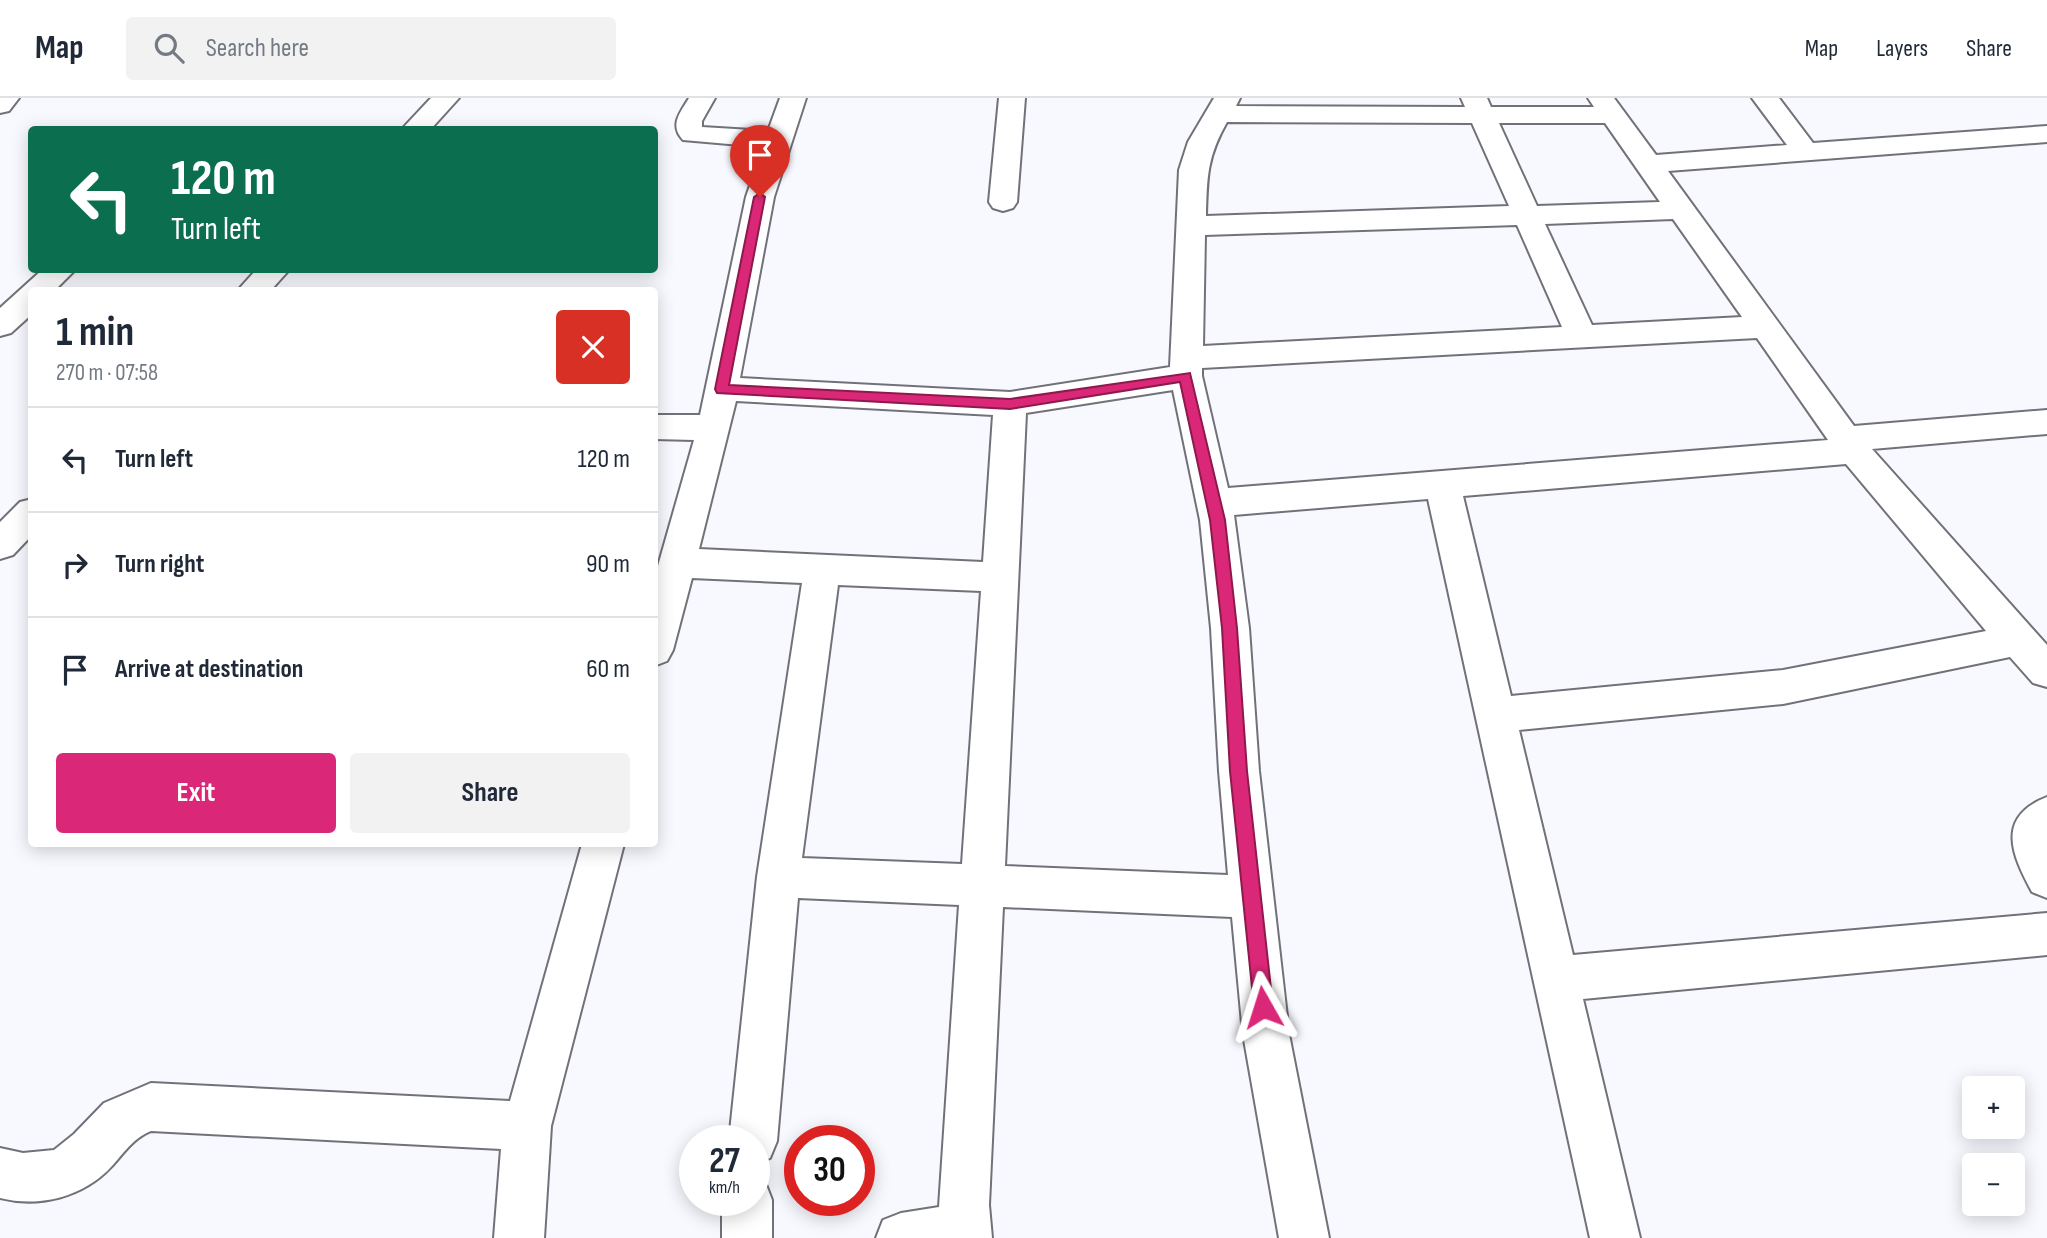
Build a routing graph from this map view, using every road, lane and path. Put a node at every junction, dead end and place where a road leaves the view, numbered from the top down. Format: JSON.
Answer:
{"nodes":[{"id":1,"x":6,"y":98,"type":"edge"},
{"id":2,"x":446,"y":98,"type":"edge"},
{"id":3,"x":702,"y":98,"type":"edge"},
{"id":4,"x":793,"y":98,"type":"edge"},
{"id":5,"x":1012,"y":98,"type":"edge"},
{"id":6,"x":1765,"y":98,"type":"edge"},
{"id":7,"x":0,"y":105,"type":"edge"},
{"id":8,"x":1223,"y":106,"type":"edge"},
{"id":9,"x":1478,"y":106,"type":"edge"},
{"id":10,"x":1607,"y":106,"type":"edge"},
{"id":11,"x":418,"y":126,"type":"edge"},
{"id":12,"x":2047,"y":134,"type":"edge"},
{"id":13,"x":779,"y":140,"type":"junction"},
{"id":14,"x":1805,"y":152,"type":"junction"},
{"id":15,"x":1648,"y":164,"type":"junction"},
{"id":16,"x":1003,"y":202,"type":"dead end"},
{"id":17,"x":1681,"y":210,"type":"junction"},
{"id":18,"x":1527,"y":215,"type":"junction"},
{"id":19,"x":1190,"y":226,"type":"junction"},
{"id":20,"x":57,"y":273,"type":"edge"},
{"id":21,"x":271,"y":273,"type":"edge"},
{"id":22,"x":40,"y":287,"type":"edge"},
{"id":23,"x":256,"y":287,"type":"edge"},
{"id":24,"x":28,"y":300,"type":"edge"},
{"id":25,"x":0,"y":325,"type":"edge"},
{"id":26,"x":1765,"y":327,"type":"junction"},
{"id":27,"x":1582,"y":337,"type":"junction"},
{"id":28,"x":1185,"y":367,"type":"junction"},
{"id":29,"x":722,"y":389,"type":"junction"},
{"id":30,"x":1010,"y":404,"type":"junction"},
{"id":31,"x":2047,"y":422,"type":"edge"},
{"id":32,"x":658,"y":427,"type":"edge"},
{"id":33,"x":714,"y":428,"type":"junction"},
{"id":34,"x":1850,"y":445,"type":"junction"},
{"id":35,"x":1443,"y":486,"type":"junction"},
{"id":36,"x":1214,"y":503,"type":"junction"},
{"id":37,"x":28,"y":516,"type":"edge"},
{"id":38,"x":0,"y":545,"type":"edge"},
{"id":39,"x":678,"y":563,"type":"junction"},
{"id":40,"x":822,"y":569,"type":"junction"},
{"id":41,"x":1000,"y":577,"type":"junction"},
{"id":42,"x":658,"y":636,"type":"edge"},
{"id":43,"x":2018,"y":640,"type":"junction"},
{"id":44,"x":2047,"y":671,"type":"edge"},
{"id":45,"x":1496,"y":715,"type":"junction"},
{"id":46,"x":2047,"y":816,"type":"edge"},
{"id":47,"x":602,"y":847,"type":"edge"},
{"id":48,"x":778,"y":877,"type":"junction"},
{"id":49,"x":2047,"y":877,"type":"edge"},
{"id":50,"x":983,"y":886,"type":"junction"},
{"id":51,"x":1252,"y":897,"type":"junction"},
{"id":52,"x":2047,"y":934,"type":"edge"},
{"id":53,"x":1556,"y":979,"type":"junction"},
{"id":54,"x":755,"y":1125,"type":"edge"},
{"id":55,"x":527,"y":1126,"type":"junction"},
{"id":56,"x":0,"y":1173,"type":"edge"},
{"id":57,"x":747,"y":1216,"type":"edge"},
{"id":58,"x":966,"y":1233,"type":"edge"},
{"id":59,"x":519,"y":1238,"type":"edge"},
{"id":60,"x":747,"y":1238,"type":"edge"},
{"id":61,"x":901,"y":1238,"type":"edge"},
{"id":62,"x":1304,"y":1238,"type":"edge"},
{"id":63,"x":1615,"y":1238,"type":"edge"}],
"edges":[{"from":1,"to":7,"type":"street"},
{"from":2,"to":11,"type":"street"},
{"from":3,"to":13,"type":"street"},
{"from":4,"to":13,"type":"street"},
{"from":5,"to":16,"type":"street"},
{"from":6,"to":14,"type":"street"},
{"from":8,"to":9,"type":"street"},
{"from":8,"to":19,"type":"street"},
{"from":9,"to":10,"type":"street"},
{"from":9,"to":18,"type":"street"},
{"from":10,"to":15,"type":"street"},
{"from":12,"to":14,"type":"street"},
{"from":13,"to":29,"type":"street"},
{"from":14,"to":15,"type":"street"},
{"from":15,"to":17,"type":"street"},
{"from":17,"to":18,"type":"street"},
{"from":17,"to":26,"type":"street"},
{"from":18,"to":19,"type":"street"},
{"from":18,"to":27,"type":"street"},
{"from":19,"to":28,"type":"street"},
{"from":20,"to":22,"type":"street"},
{"from":21,"to":23,"type":"street"},
{"from":24,"to":25,"type":"street"},
{"from":26,"to":27,"type":"street"},
{"from":26,"to":34,"type":"street"},
{"from":27,"to":28,"type":"street"},
{"from":28,"to":30,"type":"street"},
{"from":28,"to":36,"type":"street"},
{"from":29,"to":30,"type":"street"},
{"from":29,"to":33,"type":"street"},
{"from":30,"to":41,"type":"street"},
{"from":31,"to":34,"type":"street"},
{"from":32,"to":33,"type":"street"},
{"from":33,"to":39,"type":"street"},
{"from":34,"to":35,"type":"street"},
{"from":34,"to":43,"type":"street"},
{"from":35,"to":36,"type":"street"},
{"from":35,"to":45,"type":"street"},
{"from":36,"to":51,"type":"street"},
{"from":37,"to":38,"type":"street"},
{"from":39,"to":40,"type":"street"},
{"from":39,"to":42,"type":"street"},
{"from":40,"to":41,"type":"street"},
{"from":40,"to":48,"type":"street"},
{"from":41,"to":50,"type":"street"},
{"from":43,"to":44,"type":"street"},
{"from":43,"to":45,"type":"street"},
{"from":45,"to":53,"type":"street"},
{"from":46,"to":49,"type":"street"},
{"from":47,"to":55,"type":"street"},
{"from":48,"to":50,"type":"street"},
{"from":48,"to":54,"type":"street"},
{"from":50,"to":51,"type":"street"},
{"from":50,"to":58,"type":"street"},
{"from":51,"to":62,"type":"street"},
{"from":52,"to":53,"type":"street"},
{"from":53,"to":63,"type":"street"},
{"from":55,"to":56,"type":"street"},
{"from":55,"to":59,"type":"street"},
{"from":57,"to":60,"type":"street"},
{"from":58,"to":61,"type":"street"}]}
